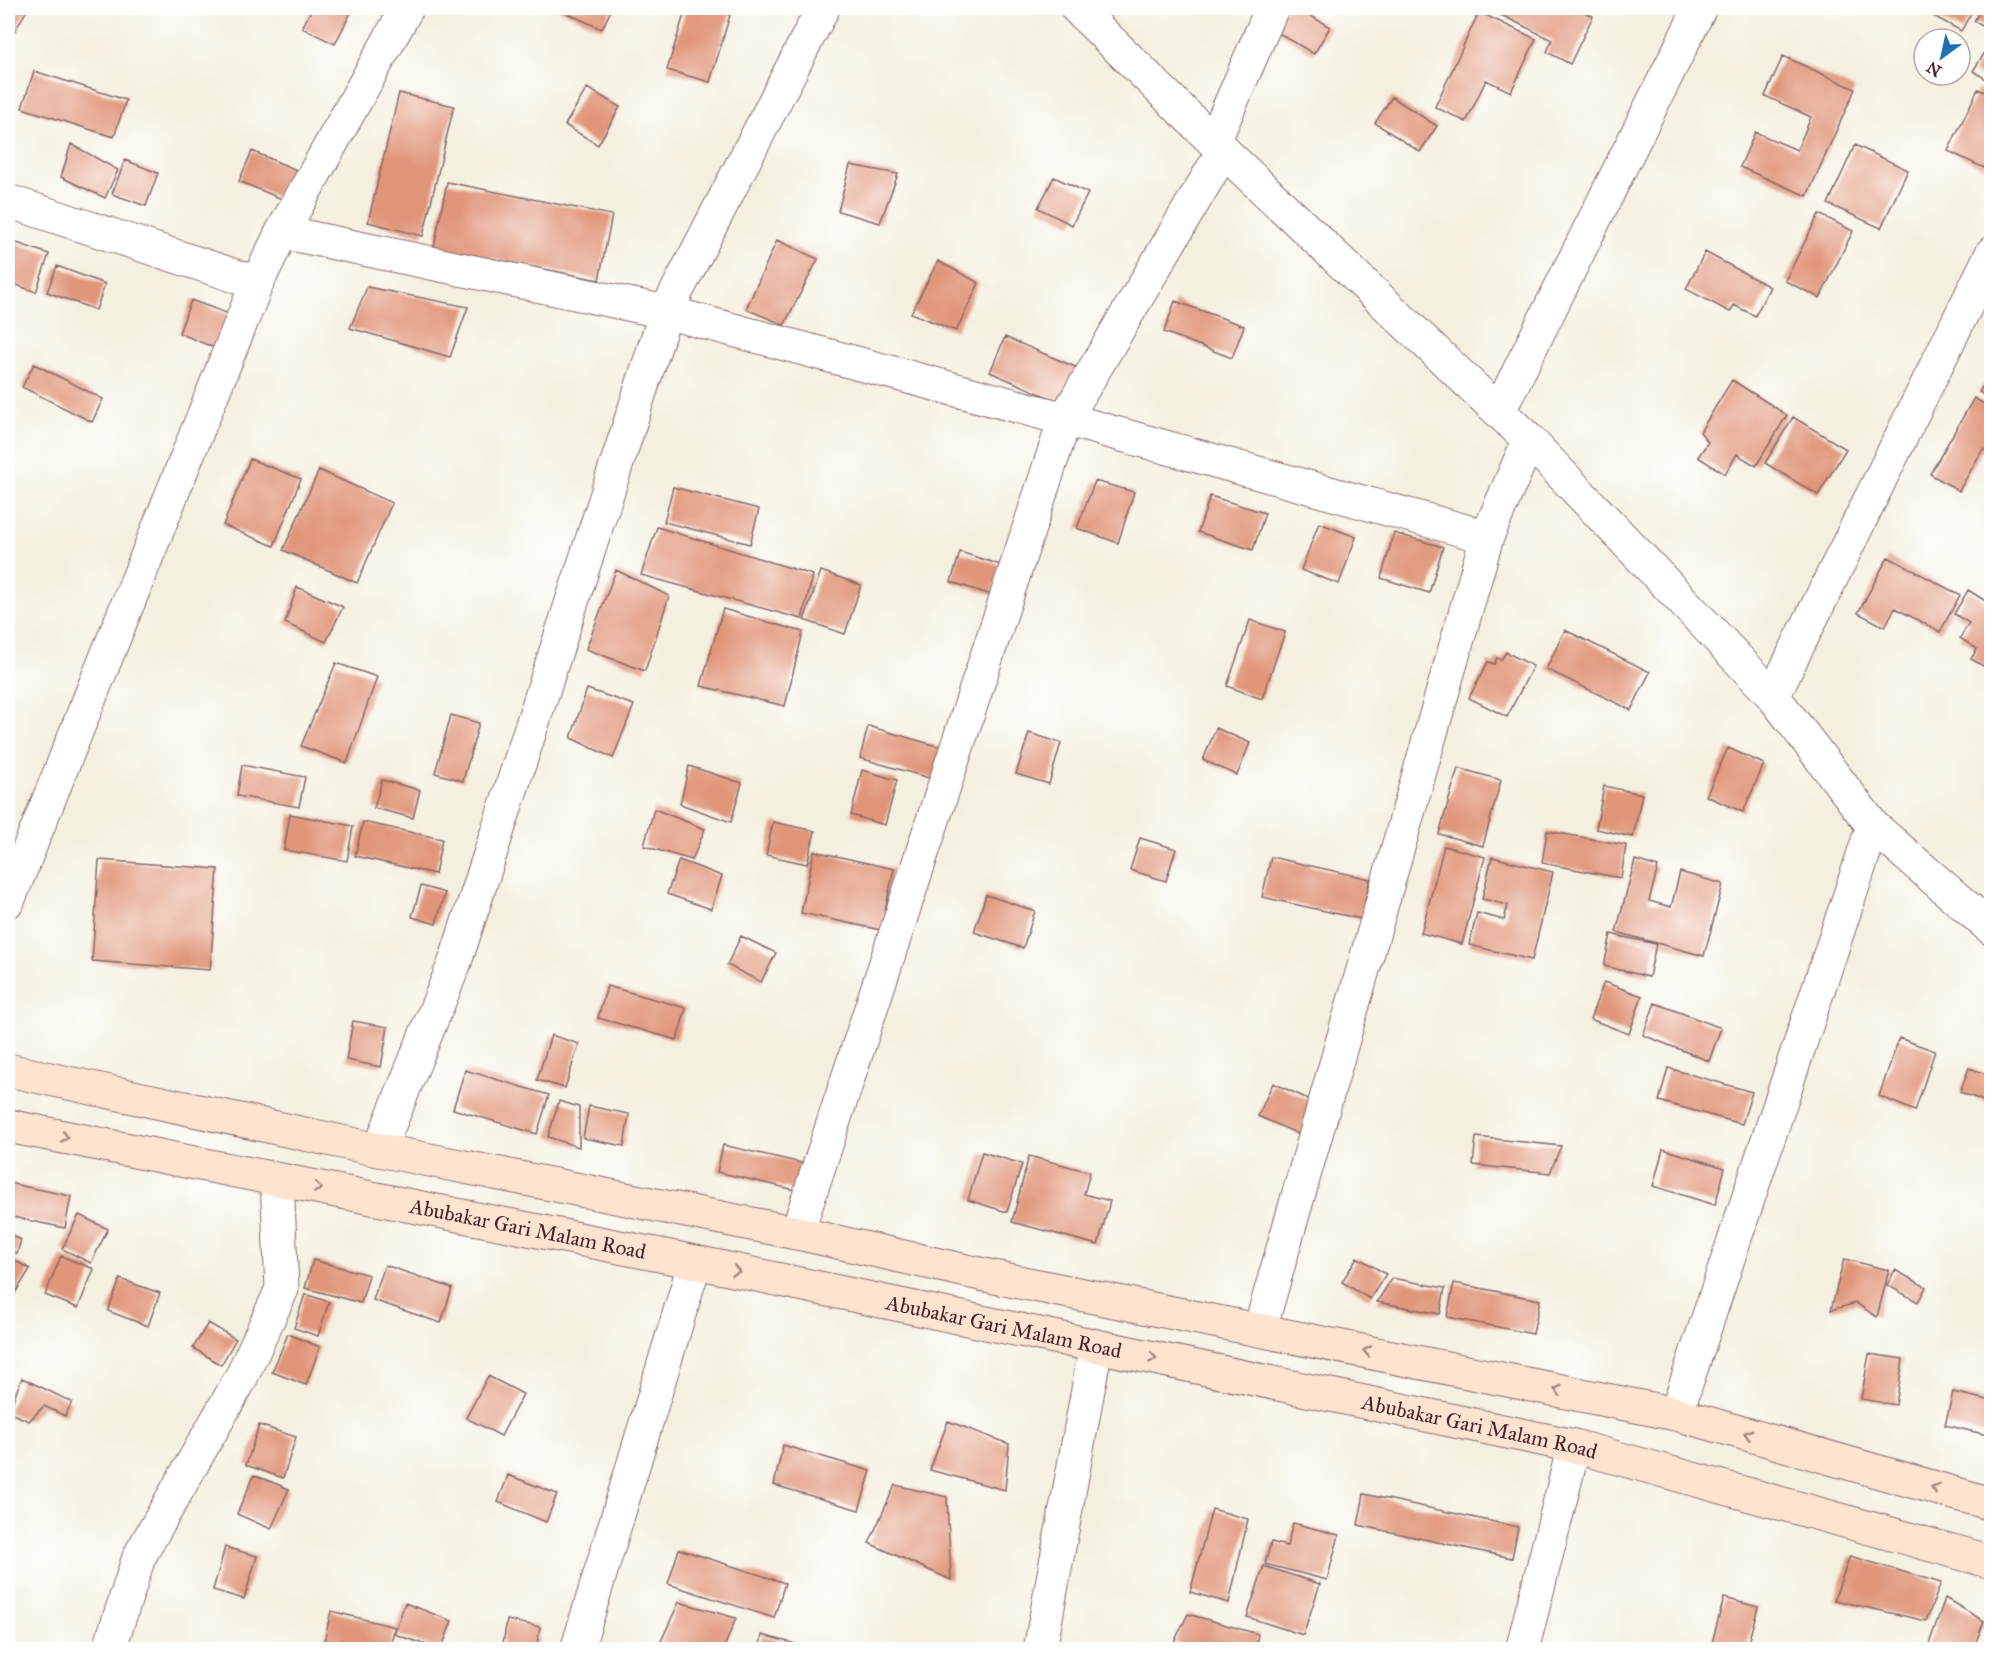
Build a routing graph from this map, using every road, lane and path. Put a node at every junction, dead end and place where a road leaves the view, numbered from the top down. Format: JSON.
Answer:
{"nodes":[{"id":1,"x":407,"y":8,"type":"edge"},
{"id":2,"x":823,"y":8,"type":"edge"},
{"id":3,"x":1077,"y":8,"type":"edge"},
{"id":4,"x":1272,"y":8,"type":"edge"},
{"id":5,"x":1700,"y":8,"type":"edge"},
{"id":6,"x":1219,"y":146,"type":"junction"},
{"id":7,"x":8,"y":201,"type":"edge"},
{"id":8,"x":282,"y":232,"type":"junction"},
{"id":9,"x":1992,"y":253,"type":"edge"},
{"id":10,"x":257,"y":283,"type":"junction"},
{"id":11,"x":666,"y":312,"type":"junction"},
{"id":12,"x":1498,"y":411,"type":"junction"},
{"id":13,"x":1065,"y":418,"type":"junction"},
{"id":14,"x":1529,"y":440,"type":"junction"},
{"id":15,"x":1487,"y":537,"type":"junction"},
{"id":16,"x":1773,"y":696,"type":"junction"},
{"id":17,"x":1873,"y":826,"type":"junction"},
{"id":18,"x":8,"y":901,"type":"edge"},
{"id":19,"x":1992,"y":929,"type":"edge"},
{"id":20,"x":8,"y":1070,"type":"edge"},
{"id":21,"x":8,"y":1126,"type":"edge"},
{"id":22,"x":379,"y":1150,"type":"junction"},
{"id":23,"x":277,"y":1180,"type":"junction"},
{"id":24,"x":797,"y":1233,"type":"junction"},
{"id":25,"x":695,"y":1262,"type":"junction"},
{"id":26,"x":1260,"y":1329,"type":"junction"},
{"id":27,"x":1096,"y":1346,"type":"junction"},
{"id":28,"x":1676,"y":1414,"type":"junction"},
{"id":29,"x":1574,"y":1446,"type":"junction"},
{"id":30,"x":1992,"y":1504,"type":"edge"},
{"id":31,"x":1992,"y":1562,"type":"edge"},
{"id":32,"x":109,"y":1650,"type":"edge"},
{"id":33,"x":577,"y":1650,"type":"edge"},
{"id":34,"x":1040,"y":1650,"type":"edge"},
{"id":35,"x":1522,"y":1650,"type":"edge"}],
"edges":[{"from":1,"to":8,"type":"street"},
{"from":2,"to":11,"type":"street"},
{"from":3,"to":6,"type":"street"},
{"from":4,"to":6,"type":"street"},
{"from":5,"to":12,"type":"street"},
{"from":6,"to":12,"type":"street"},
{"from":6,"to":13,"type":"street"},
{"from":7,"to":10,"type":"street"},
{"from":8,"to":10,"type":"street"},
{"from":8,"to":11,"type":"street"},
{"from":9,"to":16,"type":"street"},
{"from":10,"to":18,"type":"street"},
{"from":11,"to":13,"type":"street"},
{"from":11,"to":22,"type":"street"},
{"from":12,"to":14,"type":"street"},
{"from":13,"to":15,"type":"street"},
{"from":13,"to":24,"type":"street"},
{"from":14,"to":15,"type":"street"},
{"from":14,"to":16,"type":"street"},
{"from":15,"to":26,"type":"street"},
{"from":16,"to":17,"type":"street"},
{"from":17,"to":19,"type":"street"},
{"from":17,"to":28,"type":"street"},
{"from":20,"to":22,"type":"street"},
{"from":21,"to":23,"type":"street","name":"Abubakar Gari Malam Road","one_way":true},
{"from":22,"to":24,"type":"street"},
{"from":23,"to":25,"type":"street","name":"Abubakar Gari Malam Road","one_way":true},
{"from":23,"to":32,"type":"street"},
{"from":24,"to":26,"type":"street"},
{"from":25,"to":27,"type":"street","name":"Abubakar Gari Malam Road","one_way":true},
{"from":25,"to":33,"type":"street"},
{"from":28,"to":26,"type":"street","one_way":true},
{"from":27,"to":29,"type":"street","name":"Abubakar Gari Malam Road","one_way":true},
{"from":27,"to":34,"type":"street"},
{"from":30,"to":28,"type":"street","one_way":true},
{"from":29,"to":31,"type":"street","name":"Abubakar Gari Malam Road"},
{"from":29,"to":35,"type":"street"}]}
